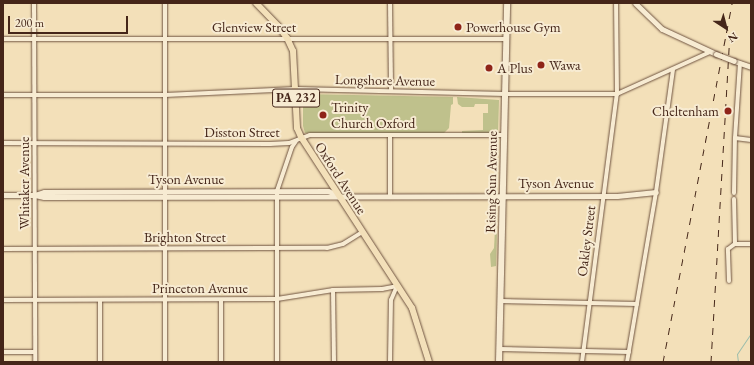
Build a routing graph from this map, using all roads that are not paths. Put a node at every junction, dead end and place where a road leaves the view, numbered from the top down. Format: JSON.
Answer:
{"nodes":[{"id":1,"x":34,"y":3,"type":"edge"},
{"id":2,"x":165,"y":3,"type":"edge"},
{"id":3,"x":256,"y":3,"type":"edge"},
{"id":4,"x":390,"y":3,"type":"edge"},
{"id":5,"x":507,"y":3,"type":"edge"},
{"id":6,"x":616,"y":3,"type":"edge"},
{"id":7,"x":635,"y":3,"type":"edge"},
{"id":8,"x":287,"y":38,"type":"junction"},
{"id":9,"x":390,"y":38,"type":"junction"},
{"id":10,"x":3,"y":39,"type":"edge"},
{"id":11,"x":34,"y":39,"type":"junction"},
{"id":12,"x":165,"y":39,"type":"junction"},
{"id":13,"x":506,"y":39,"type":"junction"},
{"id":14,"x":710,"y":52,"type":"junction"},
{"id":15,"x":740,"y":63,"type":"junction"},
{"id":16,"x":751,"y":67,"type":"edge"},
{"id":17,"x":673,"y":69,"type":"junction"},
{"id":18,"x":296,"y":89,"type":"junction"},
{"id":19,"x":391,"y":90,"type":"junction"},
{"id":20,"x":505,"y":94,"type":"junction"},
{"id":21,"x":617,"y":94,"type":"junction"},
{"id":22,"x":3,"y":95,"type":"edge"},
{"id":23,"x":34,"y":95,"type":"junction"},
{"id":24,"x":165,"y":95,"type":"junction"},
{"id":25,"x":390,"y":135,"type":"junction"},
{"id":26,"x":505,"y":135,"type":"junction"},
{"id":27,"x":301,"y":137,"type":"junction"},
{"id":28,"x":735,"y":138,"type":"junction"},
{"id":29,"x":751,"y":140,"type":"edge"},
{"id":30,"x":3,"y":143,"type":"edge"},
{"id":31,"x":35,"y":143,"type":"junction"},
{"id":32,"x":165,"y":143,"type":"junction"},
{"id":33,"x":656,"y":192,"type":"junction"},
{"id":34,"x":734,"y":193,"type":"dead end"},
{"id":35,"x":165,"y":194,"type":"junction"},
{"id":36,"x":276,"y":194,"type":"junction"},
{"id":37,"x":3,"y":195,"type":"edge"},
{"id":38,"x":35,"y":195,"type":"junction"},
{"id":39,"x":337,"y":195,"type":"junction"},
{"id":40,"x":390,"y":195,"type":"junction"},
{"id":41,"x":503,"y":195,"type":"junction"},
{"id":42,"x":603,"y":195,"type":"junction"},
{"id":43,"x":734,"y":199,"type":"dead end"},
{"id":44,"x":362,"y":232,"type":"junction"},
{"id":45,"x":735,"y":244,"type":"junction"},
{"id":46,"x":751,"y":244,"type":"edge"},
{"id":47,"x":165,"y":248,"type":"junction"},
{"id":48,"x":277,"y":248,"type":"junction"},
{"id":49,"x":3,"y":249,"type":"edge"},
{"id":50,"x":35,"y":249,"type":"junction"},
{"id":51,"x":729,"y":281,"type":"dead end"},
{"id":52,"x":397,"y":286,"type":"junction"},
{"id":53,"x":333,"y":290,"type":"junction"},
{"id":54,"x":277,"y":299,"type":"junction"},
{"id":55,"x":3,"y":300,"type":"edge"},
{"id":56,"x":35,"y":300,"type":"junction"},
{"id":57,"x":100,"y":300,"type":"junction"},
{"id":58,"x":165,"y":300,"type":"junction"},
{"id":59,"x":221,"y":300,"type":"junction"},
{"id":60,"x":501,"y":301,"type":"junction"},
{"id":61,"x":590,"y":303,"type":"junction"},
{"id":62,"x":637,"y":304,"type":"junction"},
{"id":63,"x":500,"y":349,"type":"junction"},
{"id":64,"x":583,"y":351,"type":"junction"},
{"id":65,"x":3,"y":352,"type":"edge"},
{"id":66,"x":35,"y":352,"type":"junction"},
{"id":67,"x":628,"y":352,"type":"junction"},
{"id":68,"x":35,"y":362,"type":"edge"},
{"id":69,"x":100,"y":362,"type":"edge"},
{"id":70,"x":165,"y":362,"type":"edge"},
{"id":71,"x":221,"y":362,"type":"edge"},
{"id":72,"x":277,"y":362,"type":"edge"},
{"id":73,"x":334,"y":362,"type":"edge"},
{"id":74,"x":390,"y":362,"type":"edge"},
{"id":75,"x":429,"y":362,"type":"edge"},
{"id":76,"x":499,"y":362,"type":"edge"},
{"id":77,"x":582,"y":362,"type":"edge"},
{"id":78,"x":627,"y":362,"type":"edge"}],
"edges":[{"from":1,"to":11,"type":"street","name":"Whitaker Avenue"},
{"from":2,"to":12,"type":"street"},
{"from":3,"to":8,"type":"main road","name":"Oxford Avenue","number":"PA 232"},
{"from":4,"to":9,"type":"street"},
{"from":5,"to":13,"type":"main road","name":"Rising Sun Avenue"},
{"from":6,"to":21,"type":"street","name":"Oakley Street"},
{"from":7,"to":14,"type":"street"},
{"from":8,"to":9,"type":"street","name":"Glenview Street"},
{"from":8,"to":12,"type":"street","name":"Glenview Street"},
{"from":8,"to":18,"type":"main road","name":"Oxford Avenue","number":"PA 232"},
{"from":9,"to":13,"type":"street","name":"Glenview Street"},
{"from":9,"to":19,"type":"street"},
{"from":10,"to":11,"type":"street","name":"Glenview Street"},
{"from":11,"to":12,"type":"street","name":"Glenview Street"},
{"from":11,"to":23,"type":"street","name":"Whitaker Avenue"},
{"from":12,"to":24,"type":"street"},
{"from":13,"to":20,"type":"main road","name":"Rising Sun Avenue"},
{"from":14,"to":15,"type":"street","bridge":true},
{"from":14,"to":17,"type":"street","name":"Longshore Avenue"},
{"from":15,"to":16,"type":"street"},
{"from":15,"to":28,"type":"street"},
{"from":17,"to":21,"type":"street","name":"Longshore Avenue"},
{"from":17,"to":33,"type":"street"},
{"from":18,"to":19,"type":"street","name":"Longshore Avenue"},
{"from":18,"to":24,"type":"street","name":"Longshore Avenue"},
{"from":18,"to":27,"type":"main road","name":"Oxford Avenue","number":"PA 232"},
{"from":19,"to":20,"type":"street","name":"Longshore Avenue"},
{"from":20,"to":21,"type":"street","name":"Longshore Avenue"},
{"from":20,"to":26,"type":"main road","name":"Rising Sun Avenue"},
{"from":21,"to":42,"type":"street","name":"Oakley Street"},
{"from":22,"to":23,"type":"street","name":"Longshore Avenue"},
{"from":23,"to":24,"type":"street","name":"Longshore Avenue"},
{"from":23,"to":31,"type":"street","name":"Whitaker Avenue"},
{"from":24,"to":32,"type":"street"},
{"from":25,"to":26,"type":"street","name":"Disston Street"},
{"from":25,"to":27,"type":"street","name":"Disston Street"},
{"from":25,"to":40,"type":"street"},
{"from":26,"to":41,"type":"main road","name":"Rising Sun Avenue"},
{"from":27,"to":32,"type":"street","name":"Disston Street"},
{"from":27,"to":36,"type":"street"},
{"from":27,"to":39,"type":"main road","name":"Oxford Avenue","number":"PA 232"},
{"from":28,"to":29,"type":"street"},
{"from":28,"to":34,"type":"street"},
{"from":30,"to":31,"type":"street","name":"Disston Street"},
{"from":31,"to":32,"type":"street","name":"Disston Street"},
{"from":31,"to":38,"type":"street","name":"Whitaker Avenue"},
{"from":32,"to":35,"type":"street"},
{"from":33,"to":42,"type":"street","name":"Tyson Avenue"},
{"from":33,"to":62,"type":"street"},
{"from":35,"to":36,"type":"street","name":"Tyson Avenue"},
{"from":35,"to":38,"type":"street","name":"Tyson Avenue"},
{"from":35,"to":47,"type":"street"},
{"from":36,"to":39,"type":"street","name":"Tyson Avenue"},
{"from":36,"to":48,"type":"street"},
{"from":37,"to":38,"type":"street","name":"Tyson Avenue"},
{"from":38,"to":50,"type":"street","name":"Whitaker Avenue"},
{"from":39,"to":40,"type":"street","name":"Tyson Avenue"},
{"from":39,"to":44,"type":"main road","name":"Oxford Avenue","number":"PA 232"},
{"from":40,"to":41,"type":"street","name":"Tyson Avenue"},
{"from":41,"to":42,"type":"street","name":"Tyson Avenue"},
{"from":41,"to":60,"type":"main road","name":"Rising Sun Avenue"},
{"from":42,"to":61,"type":"street","name":"Oakley Street"},
{"from":43,"to":45,"type":"street"},
{"from":44,"to":48,"type":"street","name":"Brighton Street"},
{"from":44,"to":52,"type":"main road","name":"Oxford Avenue","number":"PA 232"},
{"from":45,"to":46,"type":"street"},
{"from":45,"to":51,"type":"street"},
{"from":47,"to":48,"type":"street","name":"Brighton Street"},
{"from":47,"to":50,"type":"street","name":"Brighton Street"},
{"from":47,"to":58,"type":"street"},
{"from":48,"to":54,"type":"street"},
{"from":49,"to":50,"type":"street","name":"Brighton Street"},
{"from":50,"to":56,"type":"street","name":"Whitaker Avenue"},
{"from":52,"to":53,"type":"street","name":"Princeton Avenue"},
{"from":52,"to":74,"type":"street"},
{"from":52,"to":75,"type":"main road","name":"Oxford Avenue","number":"PA 232"},
{"from":53,"to":54,"type":"street","name":"Princeton Avenue"},
{"from":53,"to":73,"type":"street"},
{"from":54,"to":59,"type":"street","name":"Princeton Avenue"},
{"from":54,"to":72,"type":"street"},
{"from":55,"to":56,"type":"street","name":"Princeton Avenue"},
{"from":56,"to":57,"type":"street","name":"Princeton Avenue"},
{"from":56,"to":66,"type":"street","name":"Whitaker Avenue"},
{"from":57,"to":58,"type":"street","name":"Princeton Avenue"},
{"from":57,"to":69,"type":"street"},
{"from":58,"to":59,"type":"street","name":"Princeton Avenue"},
{"from":58,"to":70,"type":"street"},
{"from":59,"to":71,"type":"street"},
{"from":60,"to":61,"type":"street"},
{"from":60,"to":63,"type":"main road","name":"Rising Sun Avenue"},
{"from":61,"to":62,"type":"street"},
{"from":61,"to":64,"type":"street","name":"Oakley Street"},
{"from":62,"to":67,"type":"street"},
{"from":63,"to":64,"type":"street"},
{"from":63,"to":76,"type":"main road","name":"Rising Sun Avenue"},
{"from":64,"to":67,"type":"street"},
{"from":64,"to":77,"type":"street","name":"Oakley Street"},
{"from":65,"to":66,"type":"street"},
{"from":66,"to":68,"type":"street","name":"Whitaker Avenue"},
{"from":67,"to":78,"type":"street"}]}
